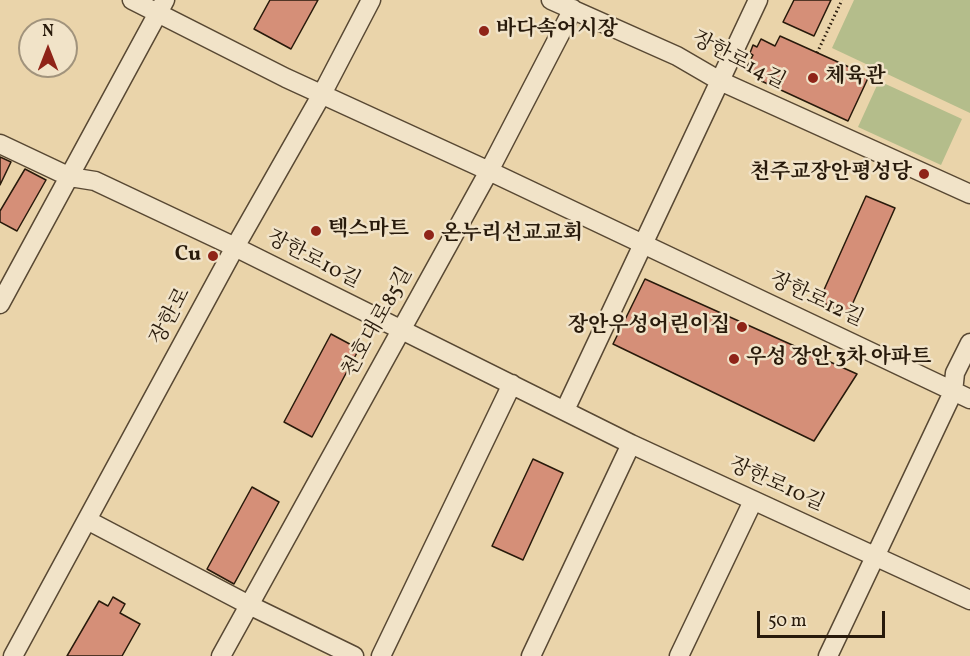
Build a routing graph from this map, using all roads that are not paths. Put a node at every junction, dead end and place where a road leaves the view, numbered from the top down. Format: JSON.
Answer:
{"nodes":[{"id":1,"x":132,"y":0,"type":"edge"},
{"id":2,"x":371,"y":0,"type":"edge"},
{"id":3,"x":551,"y":0,"type":"edge"},
{"id":4,"x":758,"y":0,"type":"edge"},
{"id":5,"x":162,"y":6,"type":"edge"},
{"id":6,"x":573,"y":9,"type":"junction"},
{"id":7,"x":720,"y":81,"type":"junction"},
{"id":8,"x":322,"y":94,"type":"junction"},
{"id":9,"x":0,"y":144,"type":"edge"},
{"id":10,"x":489,"y":171,"type":"junction"},
{"id":11,"x":70,"y":177,"type":"junction"},
{"id":12,"x":970,"y":194,"type":"edge"},
{"id":13,"x":642,"y":244,"type":"junction"},
{"id":14,"x":235,"y":247,"type":"junction"},
{"id":15,"x":0,"y":303,"type":"edge"},
{"id":16,"x":401,"y":330,"type":"junction"},
{"id":17,"x":970,"y":343,"type":"edge"},
{"id":18,"x":512,"y":384,"type":"junction"},
{"id":19,"x":962,"y":395,"type":"edge"},
{"id":20,"x":565,"y":410,"type":"junction"},
{"id":21,"x":631,"y":444,"type":"junction"},
{"id":22,"x":753,"y":501,"type":"junction"},
{"id":23,"x":87,"y":520,"type":"junction"},
{"id":24,"x":875,"y":555,"type":"junction"},
{"id":25,"x":970,"y":600,"type":"edge"},
{"id":26,"x":249,"y":605,"type":"junction"},
{"id":27,"x":13,"y":656,"type":"edge"},
{"id":28,"x":221,"y":656,"type":"edge"},
{"id":29,"x":354,"y":656,"type":"edge"},
{"id":30,"x":381,"y":656,"type":"edge"},
{"id":31,"x":531,"y":656,"type":"edge"},
{"id":32,"x":679,"y":656,"type":"edge"},
{"id":33,"x":828,"y":656,"type":"edge"}],
"edges":[{"from":1,"to":5,"type":"street","name":"장한로12길"},
{"from":2,"to":8,"type":"street","name":"장한로"},
{"from":3,"to":6,"type":"street","name":"장한로14길"},
{"from":4,"to":7,"type":"street"},
{"from":5,"to":8,"type":"street","name":"장한로12길"},
{"from":5,"to":11,"type":"street"},
{"from":6,"to":7,"type":"street","name":"장한로14길"},
{"from":6,"to":10,"type":"street","name":"천호대로85길"},
{"from":7,"to":12,"type":"street","name":"장한로14길"},
{"from":7,"to":13,"type":"street"},
{"from":8,"to":10,"type":"street","name":"장한로12길"},
{"from":8,"to":14,"type":"street","name":"장한로"},
{"from":9,"to":11,"type":"street","name":"장한로10길"},
{"from":10,"to":13,"type":"street","name":"장한로12길"},
{"from":10,"to":16,"type":"street","name":"천호대로85길"},
{"from":11,"to":14,"type":"street","name":"장한로10길"},
{"from":11,"to":15,"type":"street"},
{"from":13,"to":19,"type":"street","name":"장한로12길"},
{"from":13,"to":20,"type":"street"},
{"from":14,"to":16,"type":"street","name":"장한로10길"},
{"from":14,"to":23,"type":"street","name":"장한로"},
{"from":16,"to":18,"type":"street","name":"장한로10길"},
{"from":16,"to":26,"type":"street","name":"천호대로85길"},
{"from":17,"to":19,"type":"street"},
{"from":18,"to":20,"type":"street","name":"장한로10길"},
{"from":18,"to":30,"type":"street"},
{"from":19,"to":24,"type":"street"},
{"from":20,"to":21,"type":"street","name":"장한로10길"},
{"from":21,"to":22,"type":"street","name":"장한로10길"},
{"from":21,"to":31,"type":"street"},
{"from":22,"to":24,"type":"street","name":"장한로10길"},
{"from":22,"to":32,"type":"street"},
{"from":23,"to":26,"type":"street"},
{"from":23,"to":27,"type":"street","name":"장한로"},
{"from":24,"to":25,"type":"street","name":"장한로10길"},
{"from":24,"to":33,"type":"street"},
{"from":26,"to":28,"type":"street","name":"천호대로85길"},
{"from":26,"to":29,"type":"street"}]}
